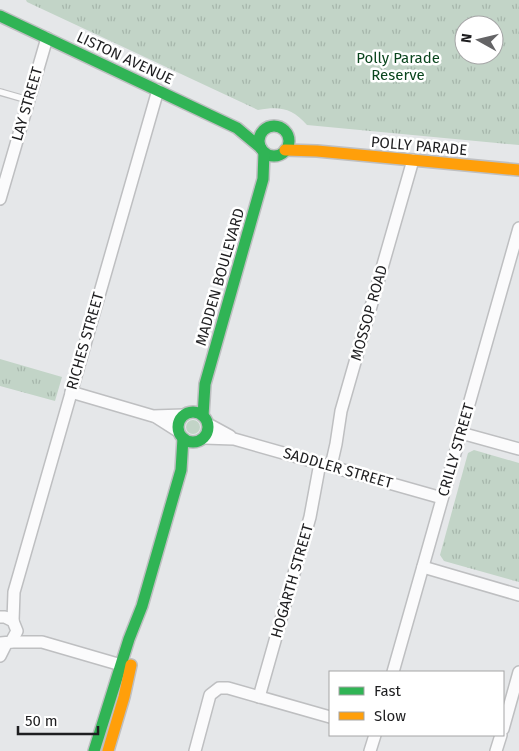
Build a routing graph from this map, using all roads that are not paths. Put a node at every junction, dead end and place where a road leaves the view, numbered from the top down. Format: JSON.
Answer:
{"nodes":[{"id":1,"x":0,"y":16,"type":"edge"},
{"id":2,"x":47,"y":38,"type":"junction"},
{"id":3,"x":158,"y":90,"type":"junction"},
{"id":4,"x":0,"y":92,"type":"edge"},
{"id":5,"x":28,"y":100,"type":"junction"},
{"id":6,"x":237,"y":128,"type":"junction"},
{"id":7,"x":265,"y":129,"type":"junction"},
{"id":8,"x":286,"y":133,"type":"junction"},
{"id":9,"x":263,"y":150,"type":"junction"},
{"id":10,"x":316,"y":151,"type":"junction"},
{"id":11,"x":282,"y":153,"type":"junction"},
{"id":12,"x":413,"y":160,"type":"junction"},
{"id":13,"x":519,"y":170,"type":"edge"},
{"id":14,"x":263,"y":179,"type":"junction"},
{"id":15,"x":0,"y":199,"type":"edge"},
{"id":16,"x":518,"y":232,"type":"edge"},
{"id":17,"x":205,"y":384,"type":"junction"},
{"id":18,"x":71,"y":392,"type":"junction"},
{"id":19,"x":187,"y":414,"type":"junction"},
{"id":20,"x":153,"y":416,"type":"junction"},
{"id":21,"x":205,"y":420,"type":"junction"},
{"id":22,"x":461,"y":433,"type":"junction"},
{"id":23,"x":180,"y":434,"type":"junction"},
{"id":24,"x":234,"y":438,"type":"junction"},
{"id":25,"x":200,"y":440,"type":"junction"},
{"id":26,"x":519,"y":449,"type":"edge"},
{"id":27,"x":325,"y":465,"type":"junction"},
{"id":28,"x":181,"y":470,"type":"junction"},
{"id":29,"x":442,"y":498,"type":"junction"},
{"id":30,"x":423,"y":568,"type":"junction"},
{"id":31,"x":14,"y":592,"type":"junction"},
{"id":32,"x":519,"y":595,"type":"edge"},
{"id":33,"x":0,"y":616,"type":"edge"},
{"id":34,"x":14,"y":624,"type":"junction"},
{"id":35,"x":42,"y":642,"type":"junction"},
{"id":36,"x":5,"y":643,"type":"edge"},
{"id":37,"x":0,"y":656,"type":"edge"},
{"id":38,"x":126,"y":666,"type":"junction"},
{"id":39,"x":393,"y":671,"type":"edge"},
{"id":40,"x":519,"y":672,"type":"edge"},
{"id":41,"x":259,"y":697,"type":"junction"},
{"id":42,"x":329,"y":717,"type":"edge"},
{"id":43,"x":504,"y":725,"type":"edge"},
{"id":44,"x":375,"y":736,"type":"edge"},
{"id":45,"x":501,"y":736,"type":"edge"},
{"id":46,"x":94,"y":751,"type":"edge"},
{"id":47,"x":108,"y":751,"type":"edge"},
{"id":48,"x":195,"y":751,"type":"edge"},
{"id":49,"x":370,"y":751,"type":"edge"},
{"id":50,"x":496,"y":751,"type":"edge"}],
"edges":[{"from":1,"to":2,"type":"street","name":"LISTON AVENUE"},
{"from":2,"to":3,"type":"street","name":"LISTON AVENUE"},
{"from":2,"to":5,"type":"street","name":"LAY STREET"},
{"from":3,"to":6,"type":"street","name":"LISTON AVENUE"},
{"from":3,"to":18,"type":"street","name":"RICHES STREET"},
{"from":4,"to":5,"type":"lane"},
{"from":5,"to":15,"type":"street","name":"LAY STREET"},
{"from":6,"to":7,"type":"street","name":"LISTON AVENUE"},
{"from":6,"to":9,"type":"street","name":"LISTON AVENUE"},
{"from":7,"to":8,"type":"street"},
{"from":7,"to":9,"type":"street"},
{"from":8,"to":10,"type":"street","name":"POLLY PARADE"},
{"from":8,"to":11,"type":"street"},
{"from":9,"to":11,"type":"street"},
{"from":9,"to":14,"type":"street","name":"MADDEN BOULEVARD"},
{"from":10,"to":11,"type":"street","name":"POLLY PARADE"},
{"from":10,"to":12,"type":"street","name":"POLLY PARADE"},
{"from":11,"to":14,"type":"street","name":"MADDEN BOULEVARD"},
{"from":12,"to":13,"type":"street","name":"POLLY PARADE"},
{"from":12,"to":27,"type":"street","name":"MOSSOP ROAD"},
{"from":14,"to":17,"type":"street","name":"MADDEN BOULEVARD"},
{"from":16,"to":22,"type":"street","name":"CRILLY STREET"},
{"from":17,"to":19,"type":"street","name":"MADDEN BOULEVARD"},
{"from":17,"to":21,"type":"street","name":"MADDEN BOULEVARD"},
{"from":18,"to":20,"type":"street"},
{"from":18,"to":31,"type":"street","name":"RICHES STREET"},
{"from":19,"to":20,"type":"street"},
{"from":19,"to":21,"type":"street"},
{"from":19,"to":23,"type":"street"},
{"from":20,"to":23,"type":"street"},
{"from":21,"to":24,"type":"street","name":"SADDLER STREET"},
{"from":21,"to":25,"type":"street"},
{"from":22,"to":26,"type":"street"},
{"from":22,"to":29,"type":"street","name":"CRILLY STREET"},
{"from":23,"to":25,"type":"street"},
{"from":23,"to":28,"type":"street"},
{"from":24,"to":25,"type":"street","name":"SADDLER STREET"},
{"from":24,"to":27,"type":"street","name":"SADDLER STREET"},
{"from":25,"to":28,"type":"street"},
{"from":27,"to":29,"type":"street","name":"SADDLER STREET"},
{"from":27,"to":41,"type":"street","name":"HOGARTH STREET"},
{"from":28,"to":38,"type":"street"},
{"from":29,"to":30,"type":"street","name":"CRILLY STREET"},
{"from":30,"to":32,"type":"street"},
{"from":30,"to":39,"type":"street","name":"CRILLY STREET"},
{"from":31,"to":33,"type":"street","name":"RICHES STREET"},
{"from":31,"to":34,"type":"street","name":"RICHES STREET"},
{"from":33,"to":34,"type":"street"},
{"from":34,"to":35,"type":"street"},
{"from":34,"to":36,"type":"street","name":"RICHES STREET"},
{"from":35,"to":36,"type":"street"},
{"from":35,"to":38,"type":"street"},
{"from":36,"to":37,"type":"street","name":"RICHES STREET"},
{"from":38,"to":46,"type":"street"},
{"from":38,"to":47,"type":"street"},
{"from":40,"to":43,"type":"street"},
{"from":41,"to":42,"type":"street"},
{"from":41,"to":48,"type":"street"},
{"from":44,"to":49,"type":"street"},
{"from":45,"to":50,"type":"street"}]}
